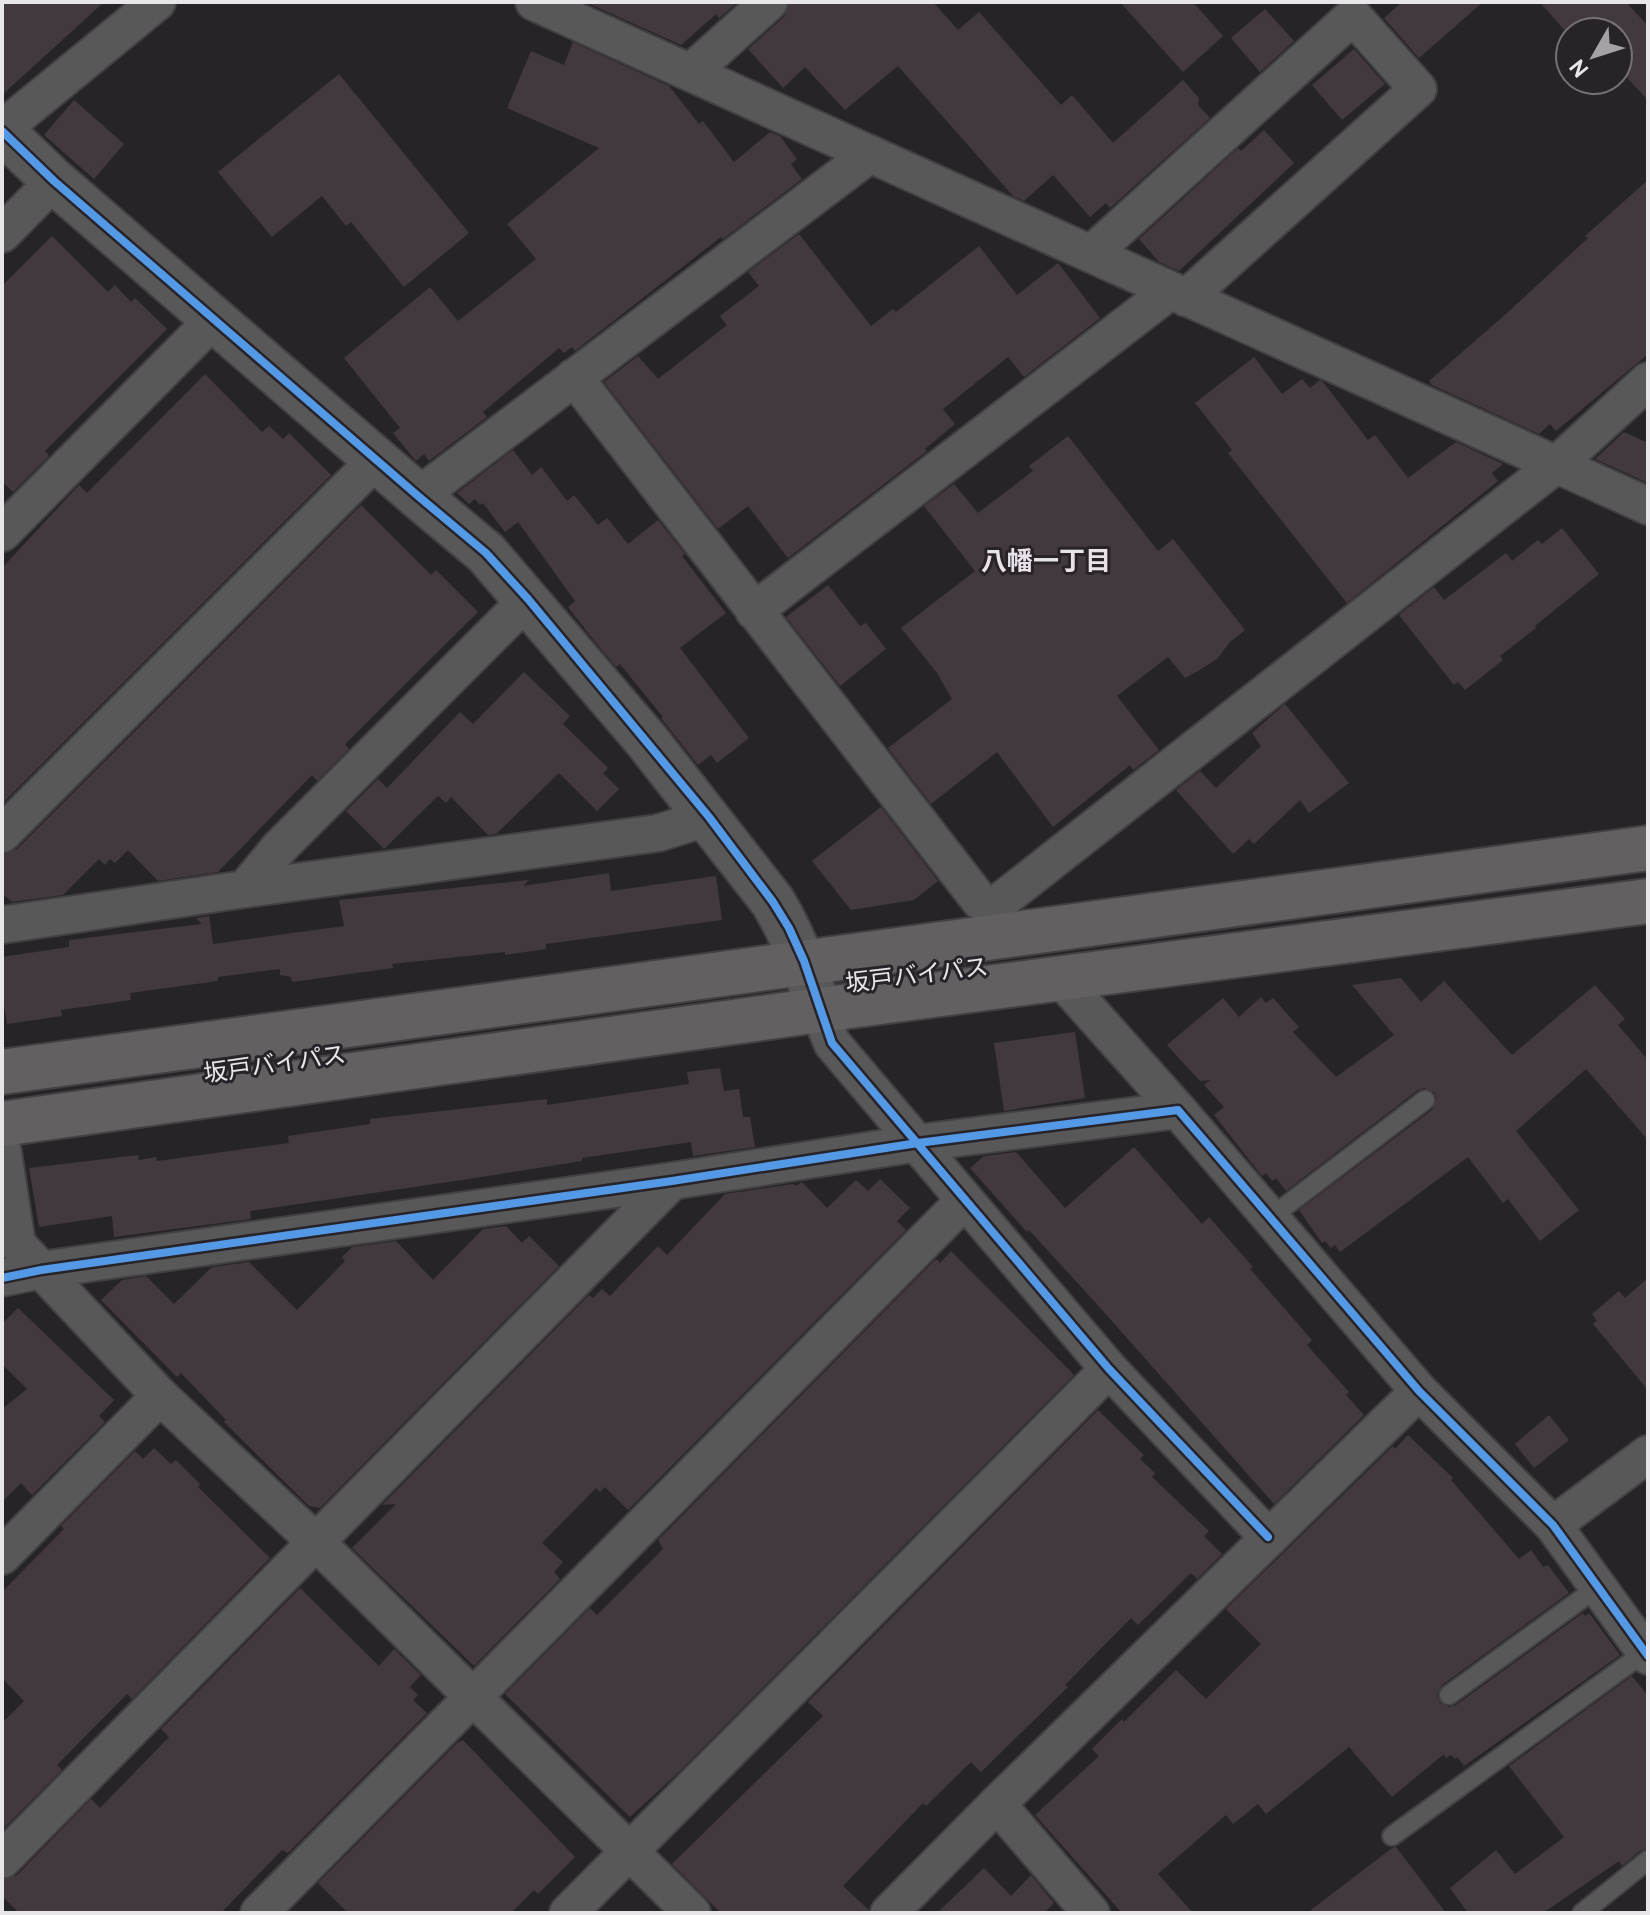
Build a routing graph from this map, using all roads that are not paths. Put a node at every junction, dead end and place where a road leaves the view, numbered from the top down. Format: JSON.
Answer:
{"nodes":[{"id":1,"x":157,"y":2,"type":"edge"},
{"id":2,"x":534,"y":2,"type":"edge"},
{"id":3,"x":769,"y":2,"type":"edge"},
{"id":4,"x":691,"y":72,"type":"junction"},
{"id":5,"x":2,"y":130,"type":"edge"},
{"id":6,"x":870,"y":154,"type":"junction"},
{"id":7,"x":54,"y":181,"type":"junction"},
{"id":8,"x":2,"y":234,"type":"edge"},
{"id":9,"x":1091,"y":254,"type":"junction"},
{"id":10,"x":1178,"y":294,"type":"junction"},
{"id":11,"x":214,"y":319,"type":"junction"},
{"id":12,"x":574,"y":377,"type":"junction"},
{"id":13,"x":1648,"y":381,"type":"edge"},
{"id":14,"x":377,"y":459,"type":"junction"},
{"id":15,"x":1557,"y":464,"type":"junction"},
{"id":16,"x":418,"y":496,"type":"junction"},
{"id":17,"x":1648,"y":506,"type":"edge"},
{"id":18,"x":2,"y":533,"type":"edge"},
{"id":19,"x":528,"y":599,"type":"junction"},
{"id":20,"x":754,"y":611,"type":"junction"},
{"id":21,"x":709,"y":817,"type":"junction"},
{"id":22,"x":2,"y":834,"type":"edge"},
{"id":23,"x":1648,"y":848,"type":"edge"},
{"id":24,"x":245,"y":889,"type":"junction"},
{"id":25,"x":1648,"y":901,"type":"edge"},
{"id":26,"x":993,"y":923,"type":"junction"},
{"id":27,"x":2,"y":925,"type":"edge"},
{"id":28,"x":804,"y":961,"type":"junction"},
{"id":29,"x":1061,"y":979,"type":"junction"},
{"id":30,"x":819,"y":1010,"type":"junction"},
{"id":31,"x":2,"y":1072,"type":"edge"},
{"id":32,"x":1425,"y":1100,"type":"dead end"},
{"id":33,"x":1178,"y":1110,"type":"junction"},
{"id":34,"x":2,"y":1124,"type":"edge"},
{"id":35,"x":918,"y":1143,"type":"junction"},
{"id":36,"x":2,"y":1146,"type":"edge"},
{"id":37,"x":672,"y":1181,"type":"junction"},
{"id":38,"x":965,"y":1200,"type":"junction"},
{"id":39,"x":1271,"y":1217,"type":"junction"},
{"id":40,"x":41,"y":1270,"type":"junction"},
{"id":41,"x":2,"y":1278,"type":"edge"},
{"id":42,"x":1109,"y":1369,"type":"junction"},
{"id":43,"x":1419,"y":1391,"type":"junction"},
{"id":44,"x":160,"y":1396,"type":"junction"},
{"id":45,"x":1648,"y":1454,"type":"edge"},
{"id":46,"x":1553,"y":1525,"type":"junction"},
{"id":47,"x":1268,"y":1537,"type":"junction"},
{"id":48,"x":316,"y":1542,"type":"junction"},
{"id":49,"x":2,"y":1556,"type":"edge"},
{"id":50,"x":1598,"y":1587,"type":"junction"},
{"id":51,"x":1646,"y":1654,"type":"edge"},
{"id":52,"x":1449,"y":1695,"type":"dead end"},
{"id":53,"x":472,"y":1697,"type":"junction"},
{"id":54,"x":997,"y":1804,"type":"junction"},
{"id":55,"x":1392,"y":1836,"type":"dead end"},
{"id":56,"x":629,"y":1851,"type":"junction"},
{"id":57,"x":2,"y":1860,"type":"edge"},
{"id":58,"x":1648,"y":1860,"type":"edge"},
{"id":59,"x":259,"y":1913,"type":"edge"},
{"id":60,"x":568,"y":1913,"type":"edge"},
{"id":61,"x":692,"y":1913,"type":"edge"},
{"id":62,"x":889,"y":1913,"type":"edge"},
{"id":63,"x":1091,"y":1913,"type":"edge"},
{"id":64,"x":1582,"y":1913,"type":"edge"}],
"edges":[{"from":1,"to":5,"type":"street"},
{"from":2,"to":4,"type":"street"},
{"from":3,"to":4,"type":"street"},
{"from":4,"to":6,"type":"street"},
{"from":5,"to":7,"type":"street"},
{"from":6,"to":9,"type":"street"},
{"from":6,"to":12,"type":"street"},
{"from":7,"to":8,"type":"street"},
{"from":7,"to":11,"type":"street"},
{"from":9,"to":10,"type":"street"},
{"from":9,"to":10,"type":"street"},
{"from":10,"to":15,"type":"street"},
{"from":10,"to":20,"type":"street"},
{"from":11,"to":14,"type":"street"},
{"from":11,"to":18,"type":"street"},
{"from":12,"to":16,"type":"street"},
{"from":12,"to":20,"type":"street"},
{"from":13,"to":15,"type":"street"},
{"from":14,"to":16,"type":"street"},
{"from":14,"to":22,"type":"street"},
{"from":15,"to":17,"type":"street"},
{"from":15,"to":26,"type":"street"},
{"from":16,"to":19,"type":"street"},
{"from":19,"to":21,"type":"street"},
{"from":19,"to":24,"type":"street"},
{"from":20,"to":26,"type":"street"},
{"from":21,"to":24,"type":"street"},
{"from":21,"to":28,"type":"street"},
{"from":23,"to":26,"type":"highway","name":"坂戸バイパス"},
{"from":24,"to":27,"type":"street"},
{"from":25,"to":29,"type":"highway","name":"坂戸バイパス"},
{"from":26,"to":28,"type":"highway","name":"坂戸バイパス"},
{"from":28,"to":30,"type":"street"},
{"from":28,"to":31,"type":"highway","name":"坂戸バイパス"},
{"from":29,"to":30,"type":"highway","name":"坂戸バイパス"},
{"from":29,"to":33,"type":"street"},
{"from":30,"to":34,"type":"highway","name":"坂戸バイパス"},
{"from":30,"to":35,"type":"street"},
{"from":32,"to":39,"type":"lane"},
{"from":33,"to":35,"type":"street"},
{"from":33,"to":39,"type":"street"},
{"from":35,"to":37,"type":"street"},
{"from":35,"to":38,"type":"street"},
{"from":36,"to":40,"type":"street"},
{"from":37,"to":40,"type":"street"},
{"from":37,"to":48,"type":"street"},
{"from":38,"to":42,"type":"street"},
{"from":38,"to":53,"type":"street"},
{"from":39,"to":43,"type":"street"},
{"from":40,"to":41,"type":"street"},
{"from":40,"to":44,"type":"street"},
{"from":42,"to":47,"type":"street"},
{"from":42,"to":56,"type":"street"},
{"from":43,"to":46,"type":"street"},
{"from":43,"to":47,"type":"street"},
{"from":44,"to":48,"type":"street"},
{"from":44,"to":49,"type":"street"},
{"from":45,"to":46,"type":"street"},
{"from":46,"to":50,"type":"street"},
{"from":47,"to":54,"type":"street"},
{"from":48,"to":53,"type":"street"},
{"from":48,"to":57,"type":"street"},
{"from":50,"to":51,"type":"street"},
{"from":50,"to":52,"type":"lane"},
{"from":51,"to":55,"type":"lane"},
{"from":53,"to":56,"type":"street"},
{"from":53,"to":59,"type":"street"},
{"from":54,"to":62,"type":"street"},
{"from":54,"to":63,"type":"street"},
{"from":56,"to":60,"type":"street"},
{"from":56,"to":61,"type":"street"},
{"from":58,"to":64,"type":"lane"}]}
